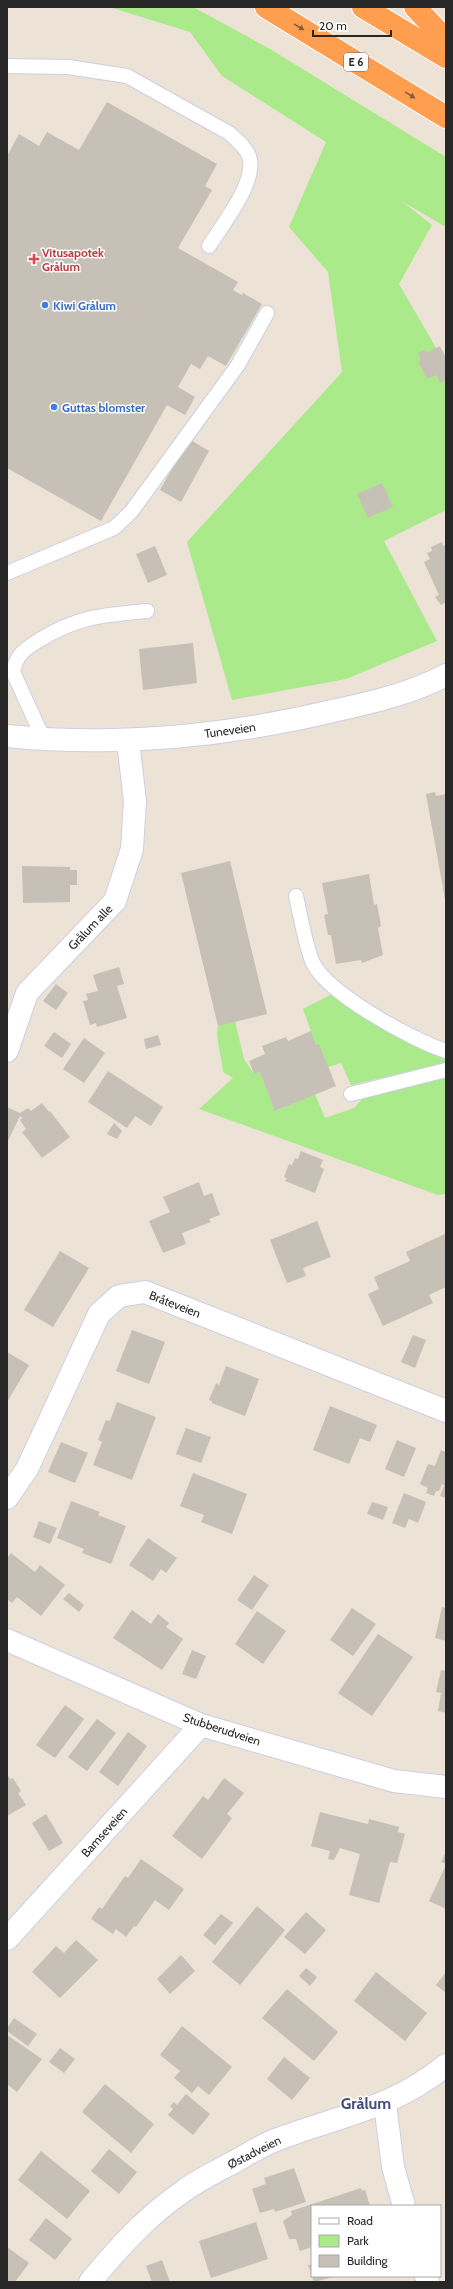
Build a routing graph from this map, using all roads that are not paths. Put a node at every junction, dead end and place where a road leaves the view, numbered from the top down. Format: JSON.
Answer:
{"nodes":[{"id":1,"x":266,"y":7,"type":"edge"},
{"id":2,"x":363,"y":7,"type":"edge"},
{"id":3,"x":415,"y":7,"type":"edge"},
{"id":4,"x":446,"y":40,"type":"edge"},
{"id":5,"x":446,"y":57,"type":"edge"},
{"id":6,"x":7,"y":66,"type":"edge"},
{"id":7,"x":446,"y":117,"type":"edge"},
{"id":8,"x":209,"y":246,"type":"dead end"},
{"id":9,"x":267,"y":313,"type":"dead end"},
{"id":10,"x":7,"y":572,"type":"edge"},
{"id":11,"x":147,"y":611,"type":"dead end"},
{"id":12,"x":446,"y":675,"type":"edge"},
{"id":13,"x":7,"y":736,"type":"edge"},
{"id":14,"x":44,"y":740,"type":"junction"},
{"id":15,"x":128,"y":741,"type":"junction"},
{"id":16,"x":296,"y":896,"type":"dead end"},
{"id":17,"x":27,"y":993,"type":"junction"},
{"id":18,"x":7,"y":1006,"type":"edge"},
{"id":19,"x":7,"y":1051,"type":"edge"},
{"id":20,"x":446,"y":1051,"type":"edge"},
{"id":21,"x":446,"y":1070,"type":"edge"},
{"id":22,"x":351,"y":1094,"type":"dead end"},
{"id":23,"x":446,"y":1411,"type":"edge"},
{"id":24,"x":7,"y":1498,"type":"edge"},
{"id":25,"x":7,"y":1640,"type":"edge"},
{"id":26,"x":201,"y":1725,"type":"junction"},
{"id":27,"x":446,"y":1787,"type":"edge"},
{"id":28,"x":7,"y":1939,"type":"edge"},
{"id":29,"x":446,"y":2065,"type":"edge"},
{"id":30,"x":385,"y":2104,"type":"junction"},
{"id":31,"x":404,"y":2205,"type":"edge"},
{"id":32,"x":90,"y":2282,"type":"edge"}],
"edges":[{"from":1,"to":7,"type":"highway","number":"E 6","one_way":true},
{"from":2,"to":5,"type":"highway"},
{"from":3,"to":4,"type":"highway"},
{"from":6,"to":8,"type":"lane"},
{"from":9,"to":10,"type":"lane"},
{"from":11,"to":14,"type":"lane"},
{"from":12,"to":15,"type":"street","name":"Tuneveien"},
{"from":13,"to":14,"type":"street","name":"Tuneveien"},
{"from":14,"to":15,"type":"street","name":"Tuneveien"},
{"from":15,"to":17,"type":"street","name":"Grålum alle"},
{"from":16,"to":20,"type":"lane"},
{"from":17,"to":18,"type":"street"},
{"from":17,"to":19,"type":"street","name":"Grålum alle"},
{"from":21,"to":22,"type":"lane"},
{"from":23,"to":24,"type":"street","name":"Bråteveien"},
{"from":25,"to":26,"type":"street","name":"Stubberudveien"},
{"from":26,"to":27,"type":"street","name":"Stubberudveien"},
{"from":26,"to":28,"type":"street","name":"Bamseveien"},
{"from":29,"to":30,"type":"street","name":"Østadveien"},
{"from":30,"to":31,"type":"street"},
{"from":30,"to":32,"type":"street","name":"Østadveien"}]}
